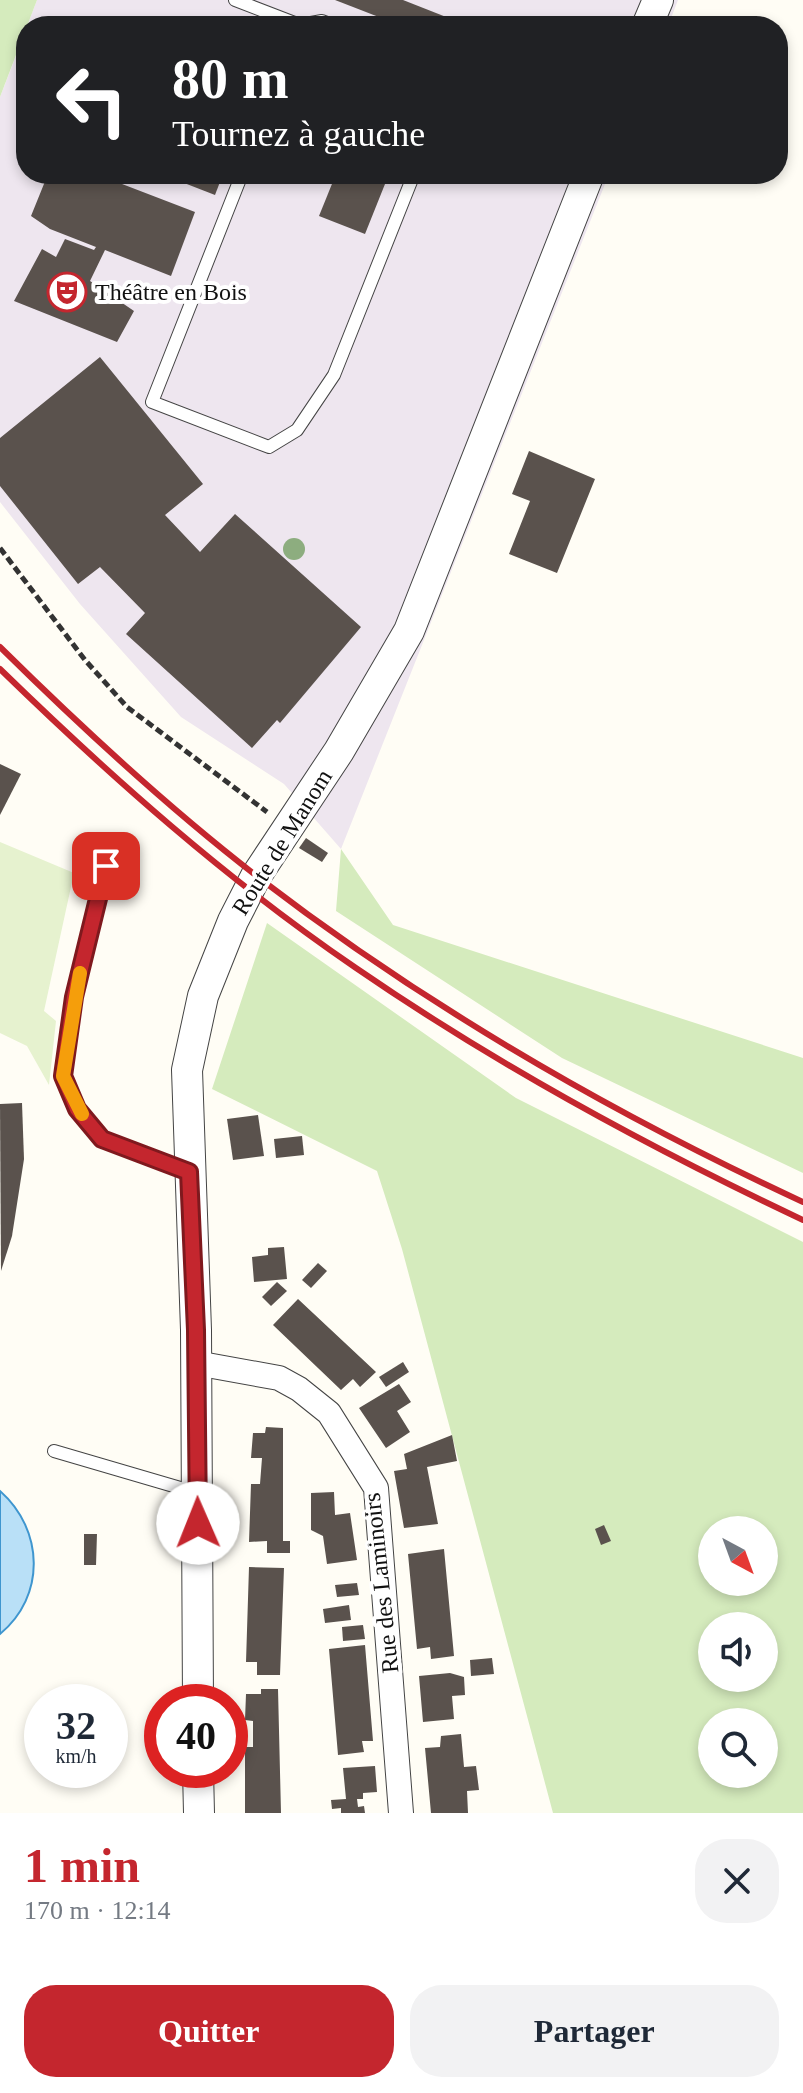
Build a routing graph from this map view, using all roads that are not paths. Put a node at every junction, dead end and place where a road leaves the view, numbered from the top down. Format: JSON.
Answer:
{"nodes":[{"id":1,"x":235,"y":0,"type":"edge"},
{"id":2,"x":275,"y":16,"type":"edge"},
{"id":3,"x":238,"y":184,"type":"edge"},
{"id":4,"x":410,"y":184,"type":"edge"},
{"id":5,"x":585,"y":184,"type":"edge"},
{"id":6,"x":106,"y":866,"type":"dead end"},
{"id":7,"x":189,"y":1172,"type":"junction"},
{"id":8,"x":196,"y":1363,"type":"junction"},
{"id":9,"x":54,"y":1451,"type":"dead end"},
{"id":10,"x":197,"y":1493,"type":"junction"},
{"id":11,"x":198,"y":1684,"type":"edge"},
{"id":12,"x":198,"y":1788,"type":"edge"},
{"id":13,"x":199,"y":1813,"type":"edge"},
{"id":14,"x":401,"y":1813,"type":"edge"}],
"edges":[{"from":1,"to":2,"type":"lane"},
{"from":3,"to":4,"type":"lane"},
{"from":5,"to":7,"type":"street","name":"Route de Manom"},
{"from":6,"to":7,"type":"lane"},
{"from":7,"to":8,"type":"street","name":"Route de Manom"},
{"from":8,"to":10,"type":"street","name":"Route de Manom"},
{"from":8,"to":14,"type":"street","name":"Rue des Laminoirs"},
{"from":9,"to":10,"type":"lane"},
{"from":10,"to":11,"type":"street","name":"Route de Manom"},
{"from":12,"to":13,"type":"street"}]}
